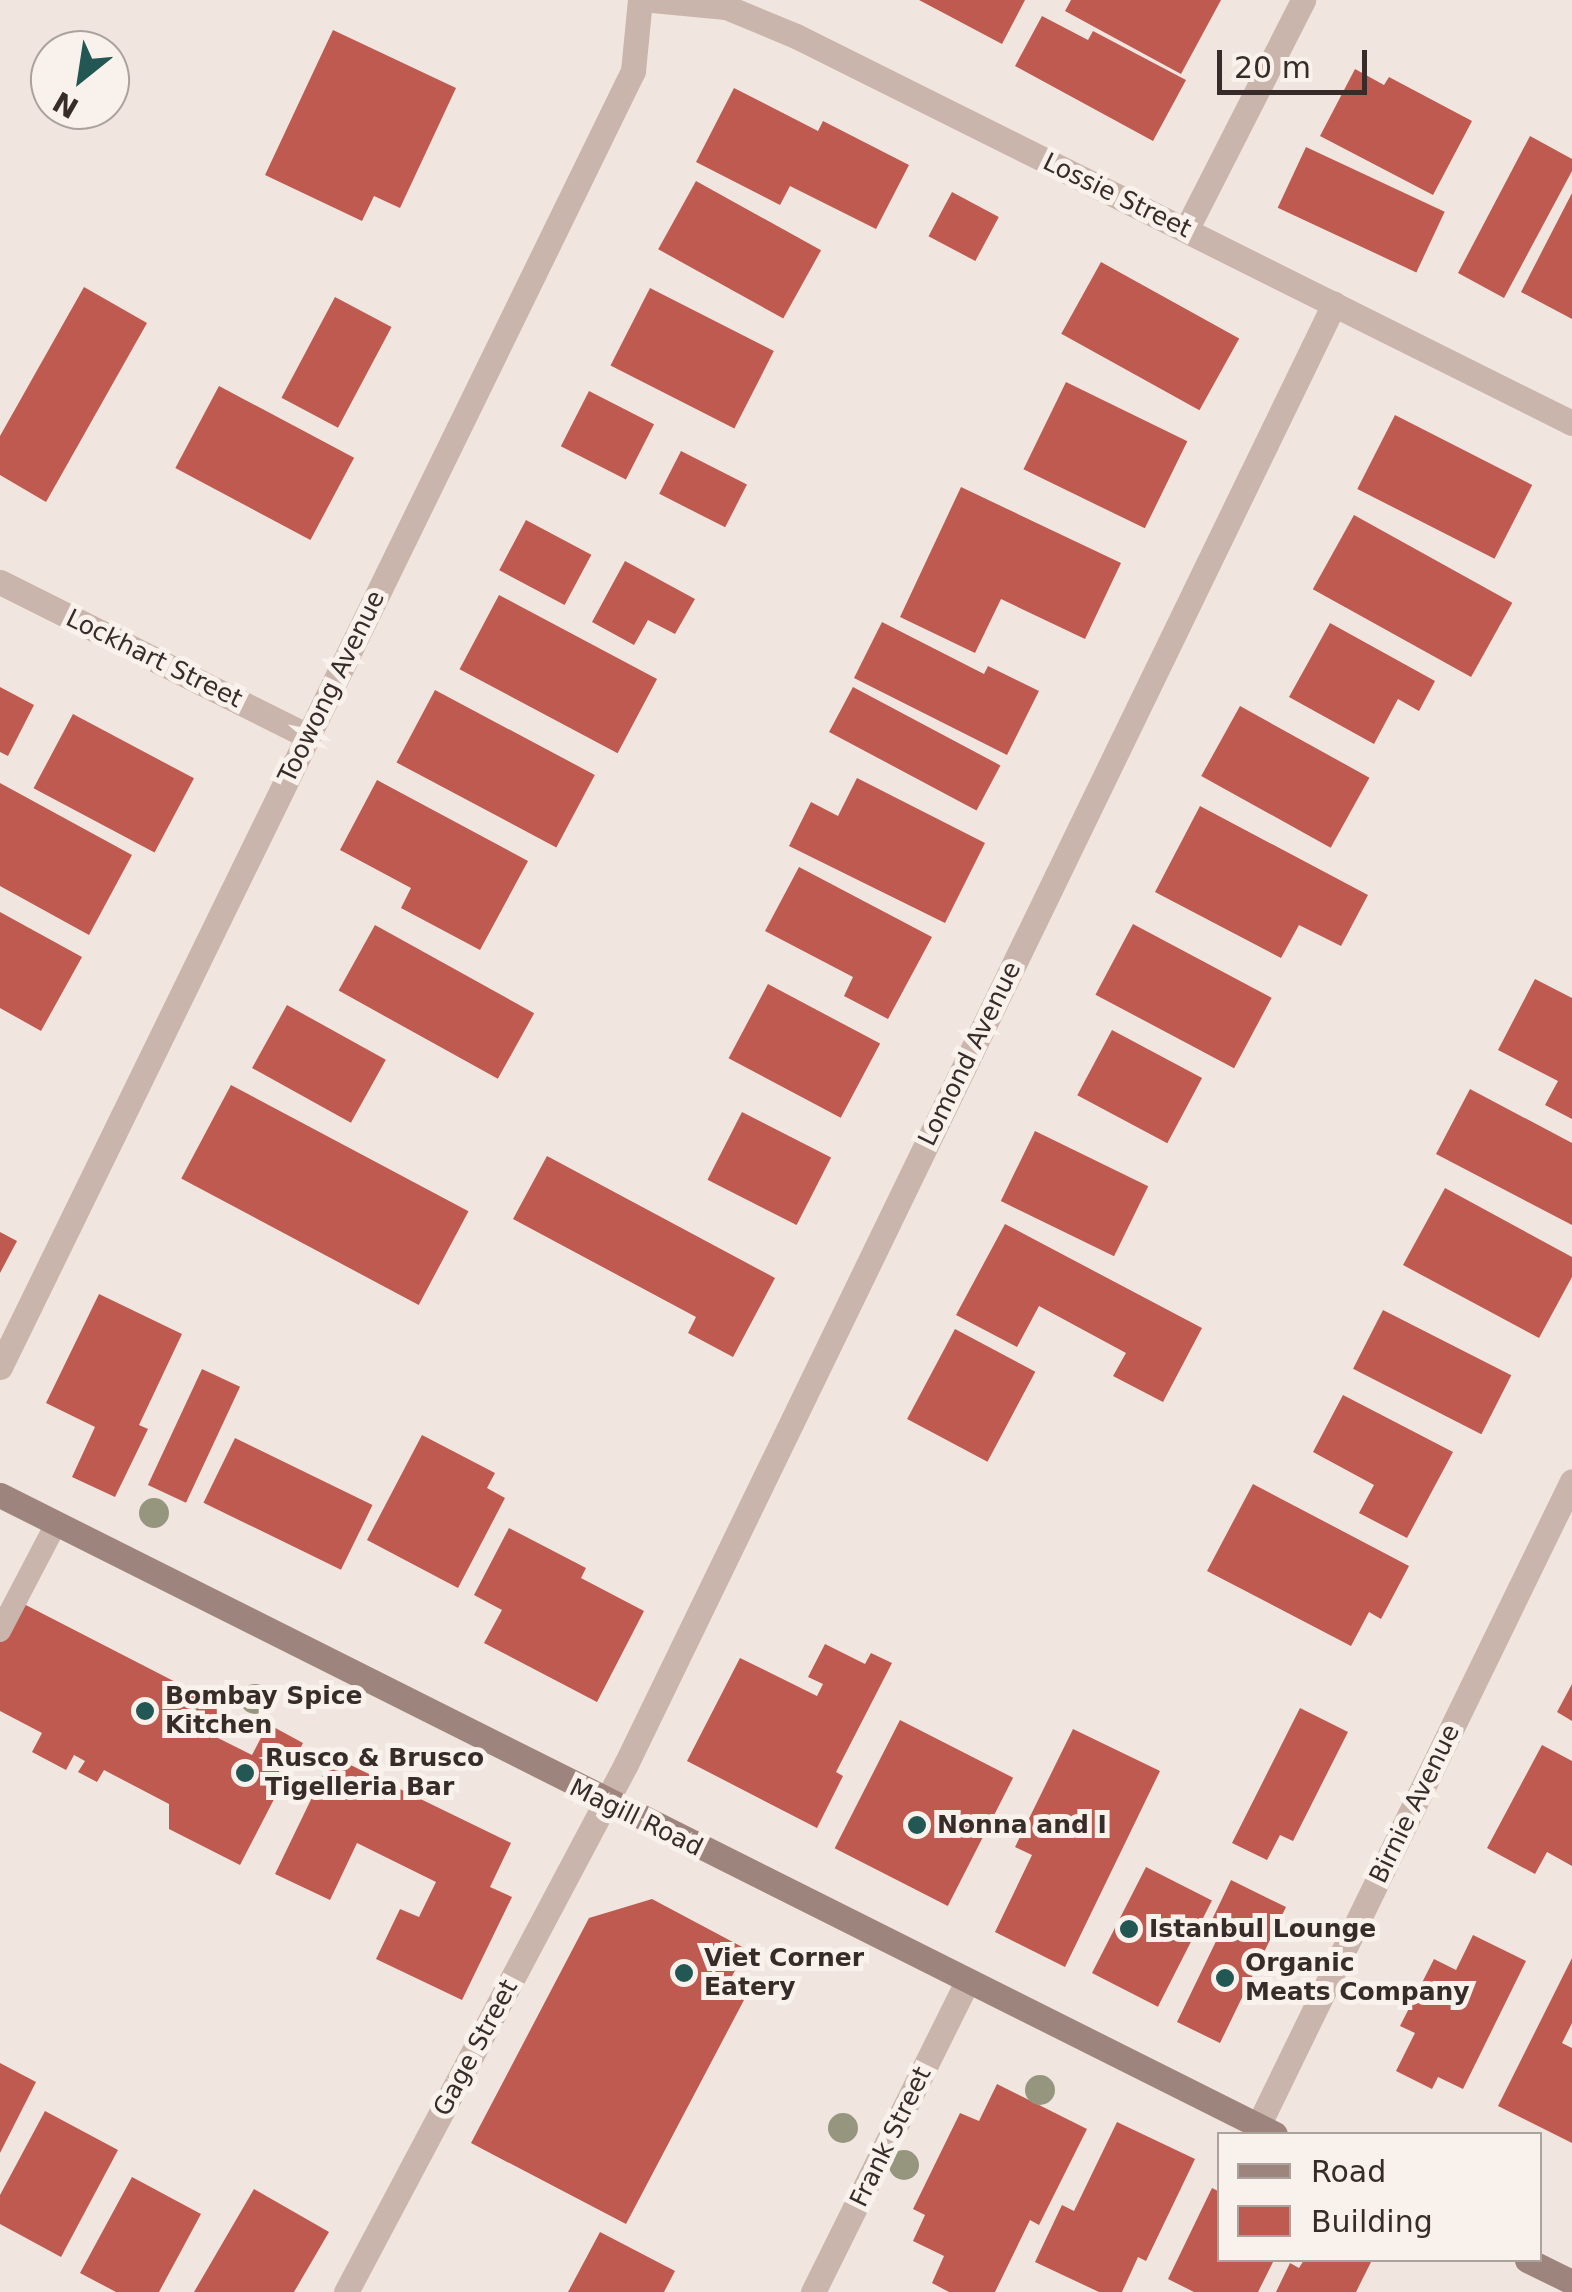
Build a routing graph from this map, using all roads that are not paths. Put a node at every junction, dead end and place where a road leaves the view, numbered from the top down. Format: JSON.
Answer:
{"nodes":[{"id":1,"x":640,"y":0,"type":"edge"},
{"id":2,"x":652,"y":0,"type":"edge"},
{"id":3,"x":1303,"y":0,"type":"edge"},
{"id":4,"x":1186,"y":230,"type":"junction"},
{"id":5,"x":1334,"y":304,"type":"junction"},
{"id":6,"x":1572,"y":423,"type":"edge"},
{"id":7,"x":0,"y":582,"type":"edge"},
{"id":8,"x":308,"y":736,"type":"junction"},
{"id":9,"x":0,"y":1367,"type":"edge"},
{"id":10,"x":1572,"y":1481,"type":"edge"},
{"id":11,"x":0,"y":1495,"type":"edge"},
{"id":12,"x":56,"y":1524,"type":"junction"},
{"id":13,"x":0,"y":1631,"type":"edge"},
{"id":14,"x":606,"y":1804,"type":"junction"},
{"id":15,"x":967,"y":1982,"type":"junction"},
{"id":16,"x":1266,"y":2130,"type":"edge"},
{"id":17,"x":1531,"y":2262,"type":"edge"},
{"id":18,"x":1572,"y":2282,"type":"edge"},
{"id":19,"x":346,"y":2292,"type":"edge"},
{"id":20,"x":813,"y":2292,"type":"edge"}],
"edges":[{"from":1,"to":8,"type":"street","name":"Toowong Avenue"},
{"from":2,"to":4,"type":"street","name":"Lossie Street"},
{"from":3,"to":4,"type":"street"},
{"from":4,"to":5,"type":"street","name":"Lossie Street"},
{"from":5,"to":6,"type":"street","name":"Lossie Street"},
{"from":5,"to":14,"type":"street","name":"Lomond Avenue"},
{"from":7,"to":8,"type":"street","name":"Lockhart Street"},
{"from":8,"to":9,"type":"street","name":"Toowong Avenue"},
{"from":10,"to":16,"type":"street","name":"Birnie Avenue"},
{"from":11,"to":12,"type":"main road","name":"Magill Road"},
{"from":12,"to":13,"type":"lane"},
{"from":12,"to":14,"type":"main road","name":"Magill Road"},
{"from":14,"to":15,"type":"main road","name":"Magill Road"},
{"from":14,"to":19,"type":"street","name":"Gage Street"},
{"from":15,"to":16,"type":"main road","name":"Magill Road"},
{"from":15,"to":20,"type":"street","name":"Frank Street"},
{"from":17,"to":18,"type":"main road"}]}
